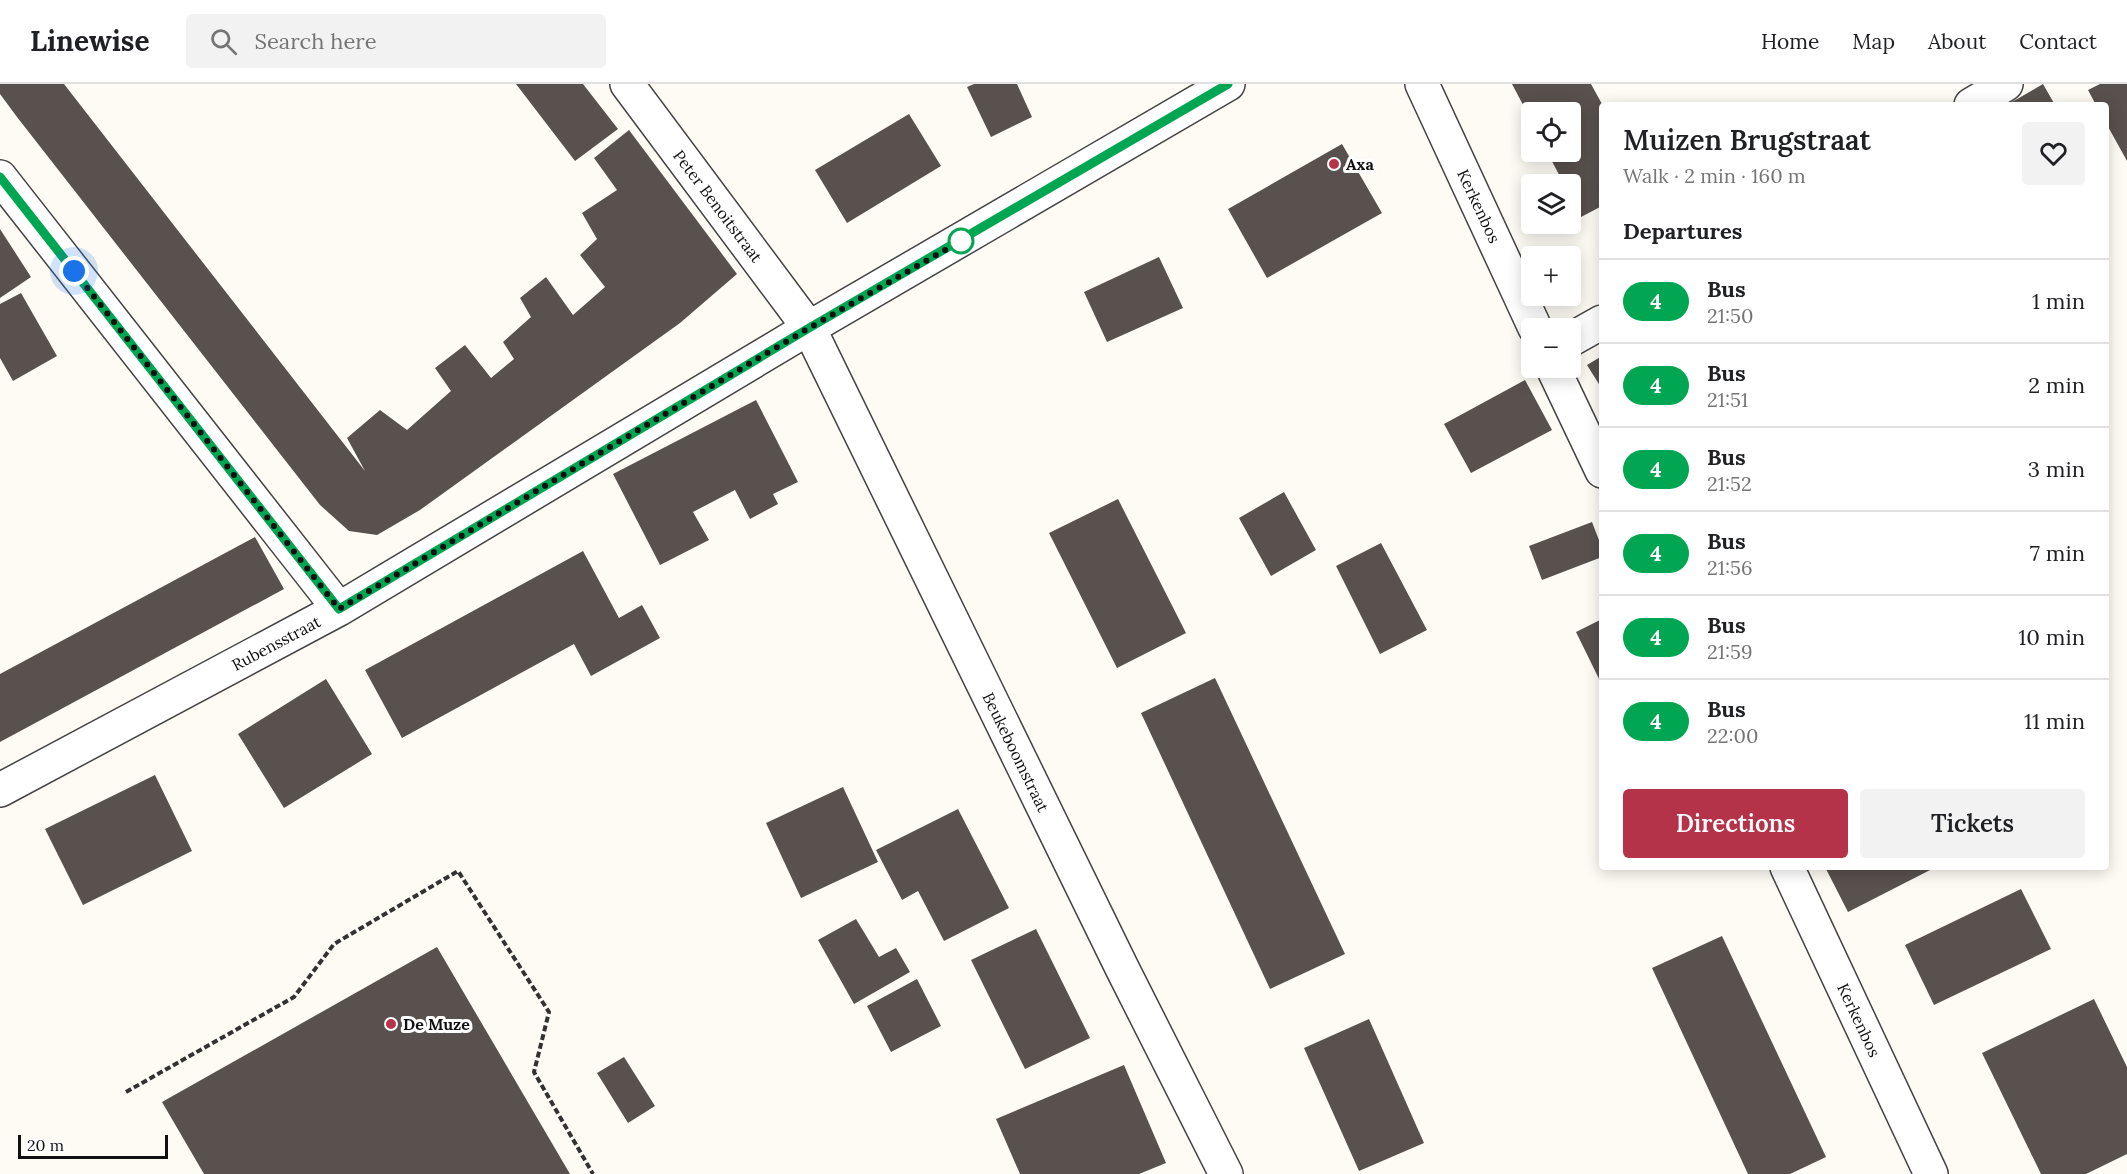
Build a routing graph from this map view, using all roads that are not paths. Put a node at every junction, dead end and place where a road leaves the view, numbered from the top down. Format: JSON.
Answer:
{"nodes":[{"id":1,"x":627,"y":84,"type":"edge"},
{"id":2,"x":1228,"y":84,"type":"edge"},
{"id":3,"x":1422,"y":84,"type":"edge"},
{"id":4,"x":2006,"y":84,"type":"edge"},
{"id":5,"x":1976,"y":102,"type":"edge"},
{"id":6,"x":0,"y":177,"type":"edge"},
{"id":7,"x":1530,"y":318,"type":"edge"},
{"id":8,"x":1599,"y":324,"type":"edge"},
{"id":9,"x":809,"y":328,"type":"junction"},
{"id":10,"x":1581,"y":334,"type":"edge"},
{"id":11,"x":1558,"y":378,"type":"edge"},
{"id":12,"x":1599,"y":465,"type":"edge"},
{"id":13,"x":339,"y":609,"type":"junction"},
{"id":14,"x":0,"y":790,"type":"edge"},
{"id":15,"x":1788,"y":870,"type":"edge"},
{"id":16,"x":1226,"y":1174,"type":"edge"},
{"id":17,"x":1931,"y":1174,"type":"edge"}],
"edges":[{"from":1,"to":9,"type":"street","name":"Peter Benoitstraat"},
{"from":2,"to":9,"type":"street","name":"Rubensstraat"},
{"from":3,"to":7,"type":"street","name":"Kerkenbos"},
{"from":4,"to":5,"type":"street"},
{"from":6,"to":13,"type":"street"},
{"from":8,"to":10,"type":"street"},
{"from":9,"to":13,"type":"street","name":"Rubensstraat"},
{"from":9,"to":16,"type":"street","name":"Beukeboomstraat"},
{"from":11,"to":12,"type":"street"},
{"from":13,"to":14,"type":"street","name":"Rubensstraat"},
{"from":15,"to":17,"type":"street","name":"Kerkenbos"}]}
